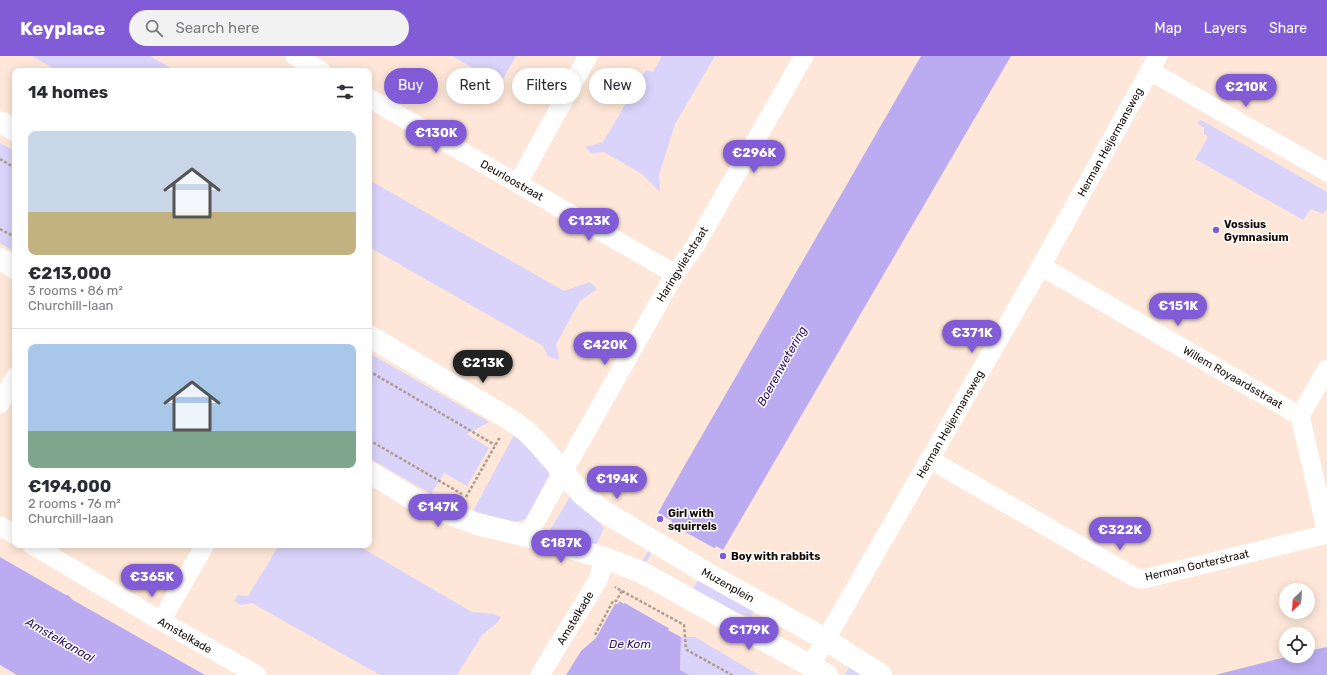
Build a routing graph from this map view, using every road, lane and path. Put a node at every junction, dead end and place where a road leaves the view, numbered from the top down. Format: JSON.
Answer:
{"nodes":[{"id":1,"x":295,"y":56,"type":"edge"},
{"id":2,"x":588,"y":56,"type":"edge"},
{"id":3,"x":804,"y":56,"type":"edge"},
{"id":4,"x":1154,"y":63,"type":"edge"},
{"id":5,"x":316,"y":68,"type":"edge"},
{"id":6,"x":372,"y":100,"type":"edge"},
{"id":7,"x":0,"y":122,"type":"edge"},
{"id":8,"x":12,"y":128,"type":"edge"},
{"id":9,"x":0,"y":159,"type":"edge"},
{"id":10,"x":12,"y":166,"type":"edge"},
{"id":11,"x":1327,"y":172,"type":"edge"},
{"id":12,"x":518,"y":183,"type":"junction"},
{"id":13,"x":0,"y":229,"type":"edge"},
{"id":14,"x":12,"y":235,"type":"edge"},
{"id":15,"x":0,"y":259,"type":"edge"},
{"id":16,"x":12,"y":266,"type":"edge"},
{"id":17,"x":1040,"y":266,"type":"junction"},
{"id":18,"x":675,"y":274,"type":"junction"},
{"id":19,"x":372,"y":338,"type":"edge"},
{"id":20,"x":1327,"y":369,"type":"edge"},
{"id":21,"x":372,"y":373,"type":"edge"},
{"id":22,"x":12,"y":382,"type":"edge"},
{"id":23,"x":0,"y":404,"type":"edge"},
{"id":24,"x":1300,"y":416,"type":"junction"},
{"id":25,"x":511,"y":420,"type":"junction"},
{"id":26,"x":372,"y":442,"type":"edge"},
{"id":27,"x":495,"y":445,"type":"junction"},
{"id":28,"x":929,"y":459,"type":"junction"},
{"id":29,"x":563,"y":473,"type":"junction"},
{"id":30,"x":372,"y":474,"type":"edge"},
{"id":31,"x":466,"y":497,"type":"junction"},
{"id":32,"x":455,"y":516,"type":"junction"},
{"id":33,"x":0,"y":526,"type":"edge"},
{"id":34,"x":12,"y":533,"type":"edge"},
{"id":35,"x":1327,"y":533,"type":"edge"},
{"id":36,"x":527,"y":536,"type":"junction"},
{"id":37,"x":37,"y":548,"type":"edge"},
{"id":38,"x":203,"y":548,"type":"edge"},
{"id":39,"x":605,"y":558,"type":"junction"},
{"id":40,"x":622,"y":591,"type":"dead end"},
{"id":41,"x":616,"y":601,"type":"dead end"},
{"id":42,"x":161,"y":621,"type":"junction"},
{"id":43,"x":595,"y":635,"type":"dead end"},
{"id":44,"x":825,"y":639,"type":"junction"},
{"id":45,"x":819,"y":670,"type":"edge"},
{"id":46,"x":257,"y":675,"type":"edge"},
{"id":47,"x":540,"y":675,"type":"edge"},
{"id":48,"x":732,"y":675,"type":"edge"},
{"id":49,"x":881,"y":675,"type":"edge"}],
"edges":[{"from":1,"to":5,"type":"street"},
{"from":2,"to":12,"type":"street"},
{"from":3,"to":18,"type":"street","name":"Haringvlietstraat"},
{"from":4,"to":11,"type":"street"},
{"from":4,"to":17,"type":"street","name":"Herman Heijermansweg"},
{"from":6,"to":12,"type":"street","name":"Deurloostraat"},
{"from":7,"to":8,"type":"street"},
{"from":9,"to":10,"type":"path"},
{"from":12,"to":18,"type":"street","name":"Deurloostraat"},
{"from":13,"to":14,"type":"path"},
{"from":15,"to":16,"type":"street"},
{"from":17,"to":24,"type":"street","name":"Willem Royaardsstraat"},
{"from":17,"to":28,"type":"street","name":"Herman Heijermansweg"},
{"from":18,"to":29,"type":"street","name":"Haringvlietstraat"},
{"from":19,"to":25,"type":"street","name":"Muzenplein"},
{"from":20,"to":24,"type":"street"},
{"from":21,"to":27,"type":"path"},
{"from":22,"to":23,"type":"street"},
{"from":24,"to":35,"type":"street"},
{"from":25,"to":27,"type":"path"},
{"from":25,"to":29,"type":"street","name":"Muzenplein"},
{"from":26,"to":31,"type":"path"},
{"from":27,"to":31,"type":"path"},
{"from":28,"to":35,"type":"street","name":"Herman Gorterstraat"},
{"from":28,"to":44,"type":"street","name":"Herman Heijermansweg"},
{"from":29,"to":36,"type":"street","name":"Haringvlietstraat"},
{"from":29,"to":44,"type":"street","name":"Muzenplein"},
{"from":30,"to":32,"type":"street"},
{"from":31,"to":32,"type":"path"},
{"from":32,"to":36,"type":"street"},
{"from":33,"to":34,"type":"street"},
{"from":36,"to":39,"type":"street"},
{"from":37,"to":42,"type":"street","name":"Amstelkade"},
{"from":38,"to":42,"type":"street"},
{"from":39,"to":45,"type":"street"},
{"from":39,"to":47,"type":"street","name":"Amstelkade"},
{"from":40,"to":48,"type":"path"},
{"from":41,"to":43,"type":"path"},
{"from":42,"to":46,"type":"street","name":"Amstelkade"},
{"from":44,"to":45,"type":"street","name":"Herman Heijermansweg"},
{"from":44,"to":49,"type":"street","name":"Muzenplein"}]}
